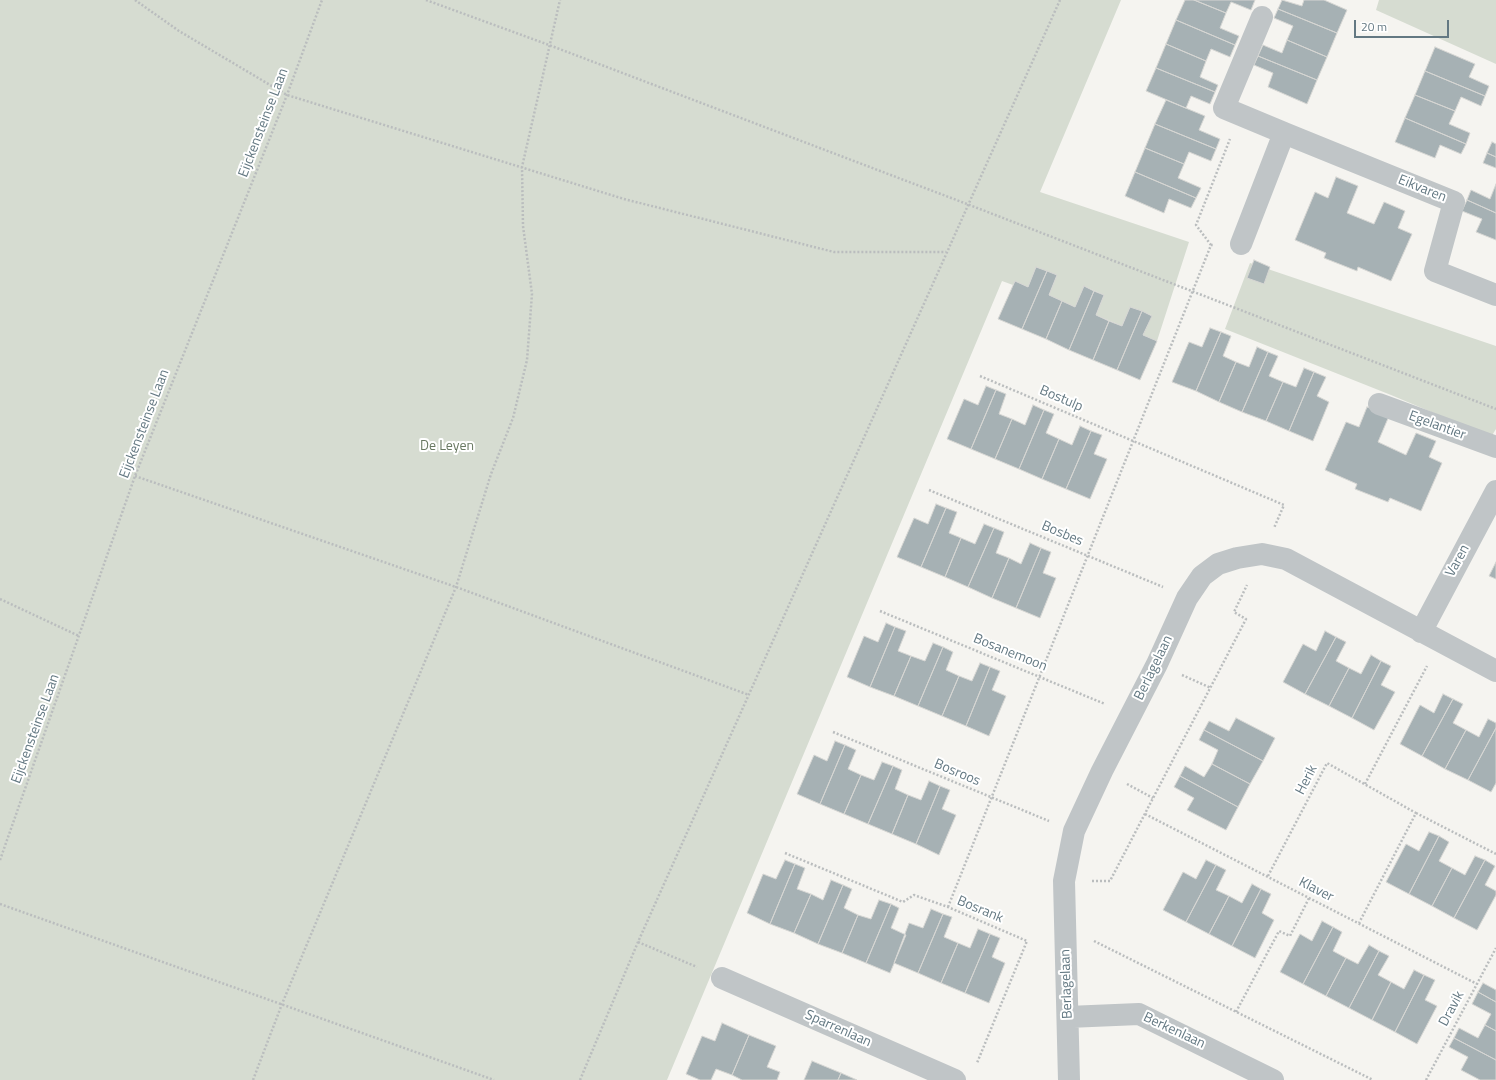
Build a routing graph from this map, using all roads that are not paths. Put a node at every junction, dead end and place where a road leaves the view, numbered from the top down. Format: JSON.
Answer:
{"nodes":[{"id":1,"x":1262,"y":17,"type":"dead end"},
{"id":2,"x":1284,"y":133,"type":"junction"},
{"id":3,"x":1241,"y":244,"type":"road end"},
{"id":4,"x":1496,"y":295,"type":"edge"},
{"id":5,"x":1379,"y":404,"type":"dead end"},
{"id":6,"x":1496,"y":447,"type":"edge"},
{"id":7,"x":1495,"y":497,"type":"edge"},
{"id":8,"x":1430,"y":637,"type":"junction"},
{"id":9,"x":1496,"y":671,"type":"edge"},
{"id":10,"x":722,"y":978,"type":"road end"},
{"id":11,"x":1068,"y":1017,"type":"junction"},
{"id":12,"x":955,"y":1080,"type":"edge"},
{"id":13,"x":1069,"y":1080,"type":"edge"},
{"id":14,"x":1273,"y":1080,"type":"edge"}],
"edges":[{"from":1,"to":2,"type":"street","name":"Eikvaren"},
{"from":2,"to":3,"type":"street"},
{"from":2,"to":4,"type":"street","name":"Eikvaren"},
{"from":5,"to":6,"type":"street","name":"Egelantier"},
{"from":7,"to":8,"type":"street","name":"Varen"},
{"from":8,"to":9,"type":"street","name":"Berlagelaan"},
{"from":8,"to":11,"type":"street","name":"Berlagelaan"},
{"from":10,"to":12,"type":"street","name":"Sparrenlaan"},
{"from":11,"to":13,"type":"street","name":"Berlagelaan"},
{"from":11,"to":14,"type":"street","name":"Berkenlaan"}]}
